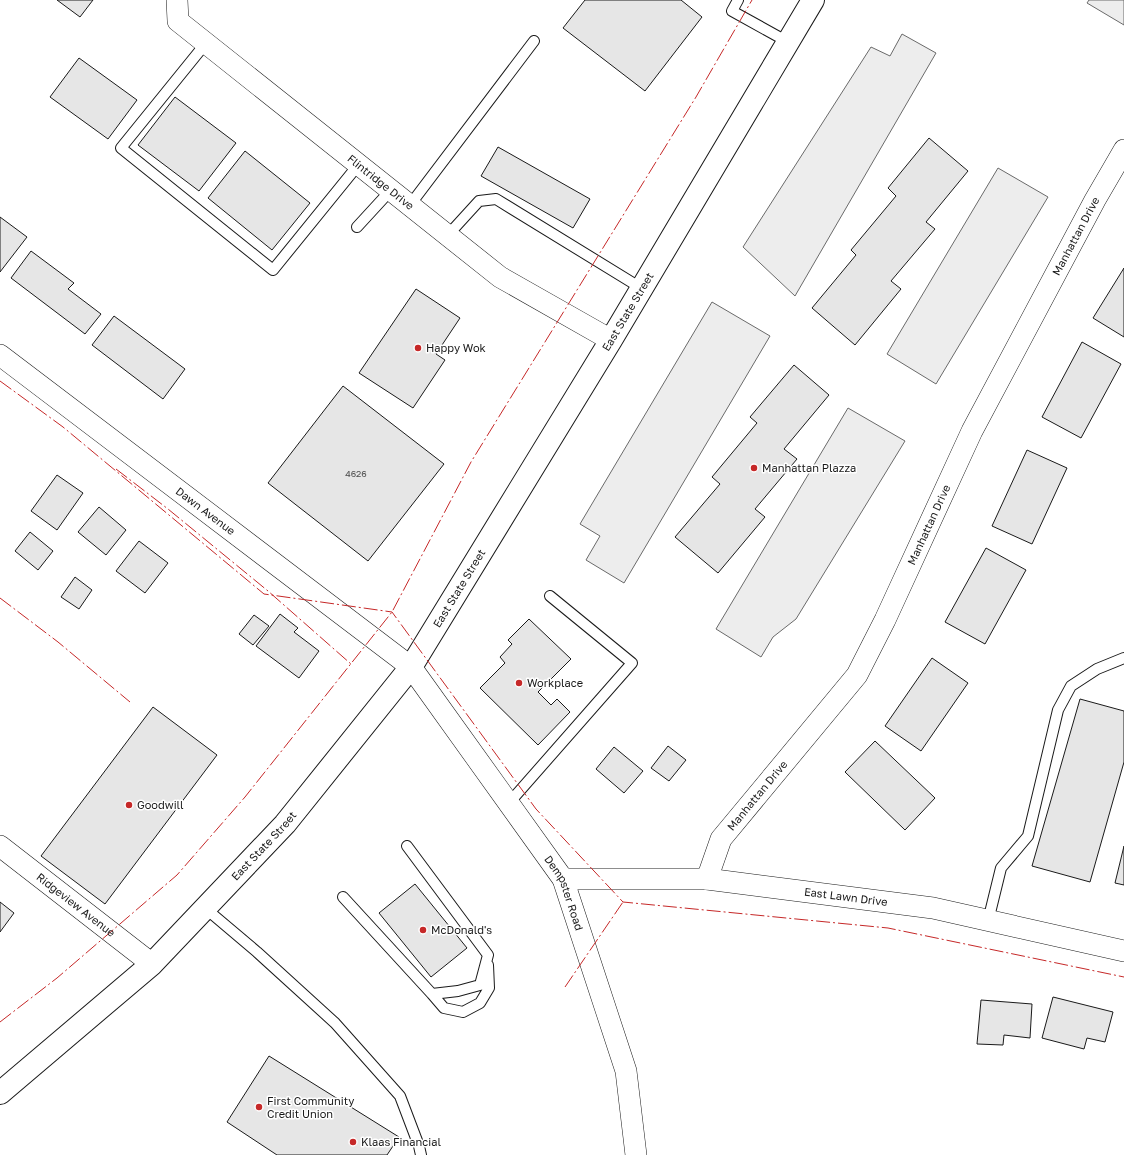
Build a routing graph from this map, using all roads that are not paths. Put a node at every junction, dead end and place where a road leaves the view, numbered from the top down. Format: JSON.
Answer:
{"nodes":[{"id":1,"x":177,"y":0,"type":"edge"},
{"id":2,"x":738,"y":0,"type":"edge"},
{"id":3,"x":813,"y":0,"type":"edge"},
{"id":4,"x":534,"y":41,"type":"dead end"},
{"id":5,"x":788,"y":42,"type":"junction"},
{"id":6,"x":206,"y":43,"type":"junction"},
{"id":7,"x":1124,"y":150,"type":"edge"},
{"id":8,"x":359,"y":164,"type":"junction"},
{"id":9,"x":391,"y":190,"type":"junction"},
{"id":10,"x":410,"y":205,"type":"junction"},
{"id":11,"x":357,"y":227,"type":"dead end"},
{"id":12,"x":448,"y":236,"type":"junction"},
{"id":13,"x":641,"y":288,"type":"junction"},
{"id":14,"x":611,"y":340,"type":"junction"},
{"id":15,"x":0,"y":355,"type":"edge"},
{"id":16,"x":550,"y":596,"type":"dead end"},
{"id":17,"x":1124,"y":658,"type":"edge"},
{"id":18,"x":411,"y":667,"type":"junction"},
{"id":19,"x":509,"y":803,"type":"junction"},
{"id":20,"x":0,"y":846,"type":"edge"},
{"id":21,"x":407,"y":846,"type":"dead end"},
{"id":22,"x":563,"y":878,"type":"junction"},
{"id":23,"x":707,"y":879,"type":"junction"},
{"id":24,"x":343,"y":897,"type":"dead end"},
{"id":25,"x":205,"y":908,"type":"junction"},
{"id":26,"x":988,"y":921,"type":"junction"},
{"id":27,"x":1124,"y":951,"type":"edge"},
{"id":28,"x":488,"y":955,"type":"junction"},
{"id":29,"x":152,"y":964,"type":"junction"},
{"id":30,"x":432,"y":994,"type":"junction"},
{"id":31,"x":0,"y":1093,"type":"edge"},
{"id":32,"x":421,"y":1155,"type":"edge"},
{"id":33,"x":636,"y":1155,"type":"edge"}],
"edges":[{"from":1,"to":6,"type":"street","name":"Flintridge Drive"},
{"from":2,"to":5,"type":"lane"},
{"from":3,"to":5,"type":"main road","name":"East State Street"},
{"from":4,"to":10,"type":"lane"},
{"from":5,"to":13,"type":"main road","name":"East State Street"},
{"from":6,"to":8,"type":"street","name":"Flintridge Drive"},
{"from":6,"to":8,"type":"lane"},
{"from":7,"to":23,"type":"street","name":"Manhattan Drive"},
{"from":8,"to":9,"type":"street","name":"Flintridge Drive"},
{"from":9,"to":10,"type":"street","name":"Flintridge Drive"},
{"from":9,"to":11,"type":"lane"},
{"from":10,"to":12,"type":"street","name":"Flintridge Drive"},
{"from":12,"to":13,"type":"lane"},
{"from":12,"to":14,"type":"street","name":"Flintridge Drive"},
{"from":13,"to":14,"type":"main road","name":"East State Street"},
{"from":14,"to":18,"type":"main road","name":"East State Street"},
{"from":15,"to":18,"type":"street","name":"Dawn Avenue"},
{"from":16,"to":19,"type":"lane"},
{"from":17,"to":26,"type":"lane"},
{"from":18,"to":19,"type":"street","name":"Dempster Road"},
{"from":18,"to":25,"type":"main road","name":"East State Street"},
{"from":19,"to":22,"type":"street","name":"Dempster Road"},
{"from":20,"to":29,"type":"street","name":"Ridgeview Avenue"},
{"from":21,"to":28,"type":"lane"},
{"from":22,"to":23,"type":"street","name":"East Lawn Drive"},
{"from":22,"to":33,"type":"street","name":"Dempster Road"},
{"from":23,"to":26,"type":"street","name":"East Lawn Drive"},
{"from":24,"to":30,"type":"lane"},
{"from":25,"to":29,"type":"main road","name":"East State Street"},
{"from":25,"to":32,"type":"lane"},
{"from":26,"to":27,"type":"street","name":"East Lawn Drive"},
{"from":28,"to":30,"type":"lane"},
{"from":28,"to":30,"type":"lane"},
{"from":29,"to":31,"type":"main road","name":"East State Street"}]}
